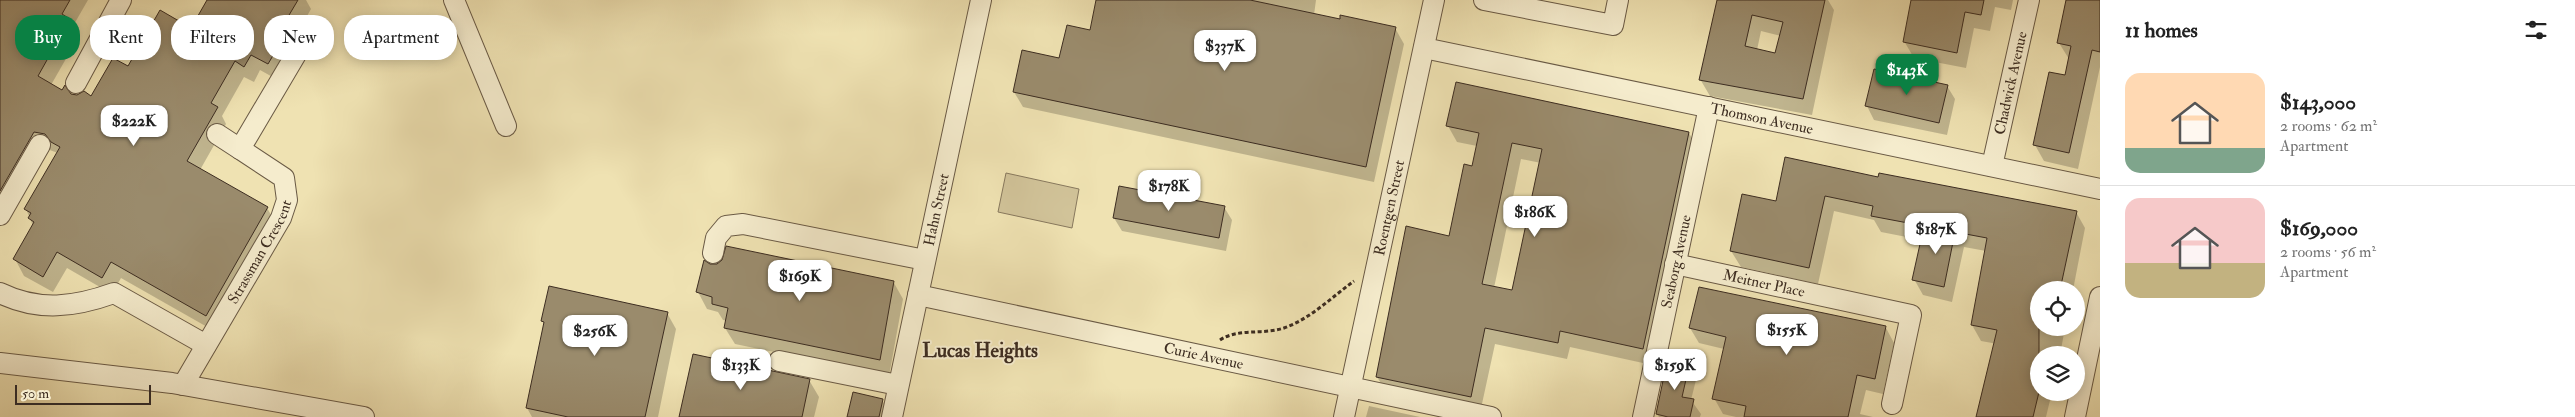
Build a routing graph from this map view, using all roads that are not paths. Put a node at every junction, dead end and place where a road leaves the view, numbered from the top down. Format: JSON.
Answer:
{"nodes":[{"id":1,"x":121,"y":0,"type":"edge"},
{"id":2,"x":454,"y":0,"type":"edge"},
{"id":3,"x":981,"y":0,"type":"edge"},
{"id":4,"x":1434,"y":0,"type":"edge"},
{"id":5,"x":1484,"y":0,"type":"edge"},
{"id":6,"x":1618,"y":0,"type":"edge"},
{"id":7,"x":2029,"y":0,"type":"edge"},
{"id":8,"x":1424,"y":48,"type":"junction"},
{"id":9,"x":292,"y":60,"type":"edge"},
{"id":10,"x":76,"y":83,"type":"dead end"},
{"id":11,"x":1709,"y":107,"type":"junction"},
{"id":12,"x":506,"y":126,"type":"dead end"},
{"id":13,"x":217,"y":134,"type":"dead end"},
{"id":14,"x":40,"y":145,"type":"dead end"},
{"id":15,"x":240,"y":149,"type":"junction"},
{"id":16,"x":1992,"y":166,"type":"junction"},
{"id":17,"x":2100,"y":190,"type":"edge"},
{"id":18,"x":0,"y":215,"type":"edge"},
{"id":19,"x":713,"y":253,"type":"dead end"},
{"id":20,"x":925,"y":260,"type":"junction"},
{"id":21,"x":1675,"y":264,"type":"junction"},
{"id":22,"x":0,"y":293,"type":"edge"},
{"id":23,"x":918,"y":295,"type":"junction"},
{"id":24,"x":2100,"y":297,"type":"edge"},
{"id":25,"x":206,"y":345,"type":"junction"},
{"id":26,"x":779,"y":361,"type":"dead end"},
{"id":27,"x":0,"y":363,"type":"edge"},
{"id":28,"x":183,"y":385,"type":"junction"},
{"id":29,"x":898,"y":385,"type":"junction"},
{"id":30,"x":1350,"y":387,"type":"junction"},
{"id":31,"x":1892,"y":404,"type":"dead end"},
{"id":32,"x":364,"y":417,"type":"edge"},
{"id":33,"x":892,"y":417,"type":"edge"},
{"id":34,"x":1344,"y":417,"type":"edge"},
{"id":35,"x":1491,"y":417,"type":"edge"},
{"id":36,"x":1643,"y":417,"type":"edge"},
{"id":37,"x":2075,"y":417,"type":"edge"}],
"edges":[{"from":1,"to":10,"type":"lane"},
{"from":2,"to":12,"type":"lane"},
{"from":3,"to":20,"type":"lane","name":"Hahn Street"},
{"from":4,"to":8,"type":"lane","name":"Roentgen Street"},
{"from":5,"to":6,"type":"lane"},
{"from":7,"to":16,"type":"lane","name":"Chadwick Avenue"},
{"from":8,"to":11,"type":"lane","name":"Thomson Avenue"},
{"from":8,"to":30,"type":"lane","name":"Roentgen Street"},
{"from":9,"to":15,"type":"lane"},
{"from":11,"to":16,"type":"lane","name":"Thomson Avenue"},
{"from":11,"to":21,"type":"lane","name":"Seaborg Avenue"},
{"from":13,"to":15,"type":"lane","name":"Strassman Crescent"},
{"from":14,"to":18,"type":"lane"},
{"from":15,"to":25,"type":"lane","name":"Strassman Crescent"},
{"from":16,"to":17,"type":"lane","name":"Thomson Avenue"},
{"from":19,"to":20,"type":"lane"},
{"from":20,"to":23,"type":"lane","name":"Hahn Street"},
{"from":21,"to":31,"type":"lane","name":"Meitner Place"},
{"from":21,"to":36,"type":"lane","name":"Seaborg Avenue"},
{"from":22,"to":25,"type":"lane"},
{"from":23,"to":29,"type":"lane","name":"Hahn Street"},
{"from":23,"to":30,"type":"lane","name":"Curie Avenue"},
{"from":24,"to":37,"type":"lane"},
{"from":25,"to":28,"type":"lane","name":"Strassman Crescent"},
{"from":26,"to":29,"type":"lane"},
{"from":27,"to":28,"type":"lane"},
{"from":28,"to":32,"type":"lane"},
{"from":29,"to":33,"type":"lane","name":"Hahn Street"},
{"from":30,"to":34,"type":"lane","name":"Roentgen Street"},
{"from":30,"to":35,"type":"lane","name":"Curie Avenue"}]}
